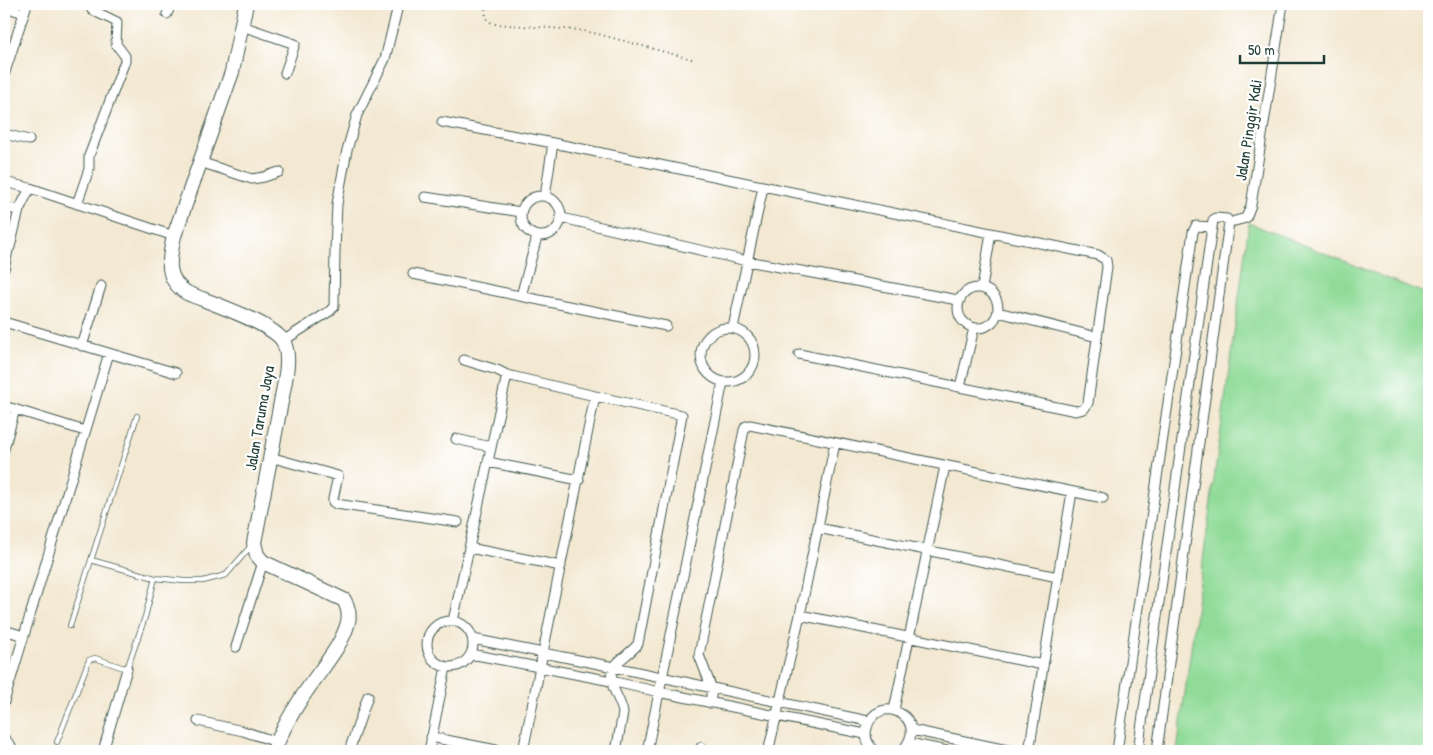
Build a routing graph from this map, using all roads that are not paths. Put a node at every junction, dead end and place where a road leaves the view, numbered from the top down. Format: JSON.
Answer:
{"nodes":[{"id":1,"x":27,"y":4,"type":"edge"},
{"id":2,"x":88,"y":4,"type":"edge"},
{"id":3,"x":171,"y":4,"type":"edge"},
{"id":4,"x":246,"y":4,"type":"edge"},
{"id":5,"x":388,"y":4,"type":"edge"},
{"id":6,"x":1283,"y":4,"type":"edge"},
{"id":7,"x":4,"y":7,"type":"edge"},
{"id":8,"x":24,"y":13,"type":"junction"},
{"id":9,"x":167,"y":14,"type":"dead end"},
{"id":10,"x":242,"y":26,"type":"junction"},
{"id":11,"x":285,"y":72,"type":"dead end"},
{"id":12,"x":4,"y":75,"type":"edge"},
{"id":13,"x":442,"y":122,"type":"dead end"},
{"id":14,"x":4,"y":134,"type":"edge"},
{"id":15,"x":29,"y":140,"type":"dead end"},
{"id":16,"x":553,"y":143,"type":"junction"},
{"id":17,"x":200,"y":162,"type":"junction"},
{"id":18,"x":279,"y":172,"type":"dead end"},
{"id":19,"x":4,"y":182,"type":"edge"},
{"id":20,"x":763,"y":187,"type":"junction"},
{"id":21,"x":30,"y":188,"type":"junction"},
{"id":22,"x":545,"y":196,"type":"junction"},
{"id":23,"x":425,"y":197,"type":"dead end"},
{"id":24,"x":77,"y":204,"type":"junction"},
{"id":25,"x":4,"y":207,"type":"edge"},
{"id":26,"x":19,"y":210,"type":"junction"},
{"id":27,"x":521,"y":212,"type":"junction"},
{"id":28,"x":562,"y":218,"type":"junction"},
{"id":29,"x":1235,"y":221,"type":"dead end"},
{"id":30,"x":1212,"y":227,"type":"junction"},
{"id":31,"x":991,"y":233,"type":"junction"},
{"id":32,"x":174,"y":236,"type":"junction"},
{"id":33,"x":537,"y":236,"type":"junction"},
{"id":34,"x":6,"y":250,"type":"edge"},
{"id":35,"x":747,"y":261,"type":"junction"},
{"id":36,"x":4,"y":269,"type":"edge"},
{"id":37,"x":412,"y":274,"type":"dead end"},
{"id":38,"x":102,"y":286,"type":"dead end"},
{"id":39,"x":982,"y":288,"type":"junction"},
{"id":40,"x":521,"y":296,"type":"junction"},
{"id":41,"x":958,"y":300,"type":"junction"},
{"id":42,"x":998,"y":312,"type":"junction"},
{"id":43,"x":4,"y":322,"type":"edge"},
{"id":44,"x":666,"y":326,"type":"dead end"},
{"id":45,"x":733,"y":328,"type":"junction"},
{"id":46,"x":974,"y":328,"type":"junction"},
{"id":47,"x":1097,"y":337,"type":"junction"},
{"id":48,"x":283,"y":341,"type":"junction"},
{"id":49,"x":82,"y":346,"type":"junction"},
{"id":50,"x":109,"y":353,"type":"junction"},
{"id":51,"x":800,"y":354,"type":"dead end"},
{"id":52,"x":464,"y":360,"type":"dead end"},
{"id":53,"x":176,"y":373,"type":"dead end"},
{"id":54,"x":507,"y":375,"type":"junction"},
{"id":55,"x":723,"y":382,"type":"junction"},
{"id":56,"x":960,"y":387,"type":"junction"},
{"id":57,"x":595,"y":396,"type":"junction"},
{"id":58,"x":4,"y":406,"type":"edge"},
{"id":59,"x":16,"y":410,"type":"junction"},
{"id":60,"x":137,"y":416,"type":"dead end"},
{"id":61,"x":85,"y":431,"type":"junction"},
{"id":62,"x":456,"y":439,"type":"dead end"},
{"id":63,"x":835,"y":443,"type":"junction"},
{"id":64,"x":491,"y":447,"type":"junction"},
{"id":65,"x":4,"y":449,"type":"edge"},
{"id":66,"x":270,"y":457,"type":"junction"},
{"id":67,"x":488,"y":462,"type":"junction"},
{"id":68,"x":945,"y":466,"type":"junction"},
{"id":69,"x":579,"y":480,"type":"junction"},
{"id":70,"x":1072,"y":492,"type":"junction"},
{"id":71,"x":1103,"y":498,"type":"dead end"},
{"id":72,"x":458,"y":522,"type":"dead end"},
{"id":73,"x":818,"y":528,"type":"junction"},
{"id":74,"x":254,"y":543,"type":"junction"},
{"id":75,"x":469,"y":548,"type":"junction"},
{"id":76,"x":927,"y":551,"type":"junction"},
{"id":77,"x":91,"y":560,"type":"junction"},
{"id":78,"x":263,"y":562,"type":"junction"},
{"id":79,"x":561,"y":566,"type":"junction"},
{"id":80,"x":1058,"y":577,"type":"junction"},
{"id":81,"x":155,"y":578,"type":"junction"},
{"id":82,"x":800,"y":615,"type":"junction"},
{"id":83,"x":453,"y":621,"type":"junction"},
{"id":84,"x":70,"y":626,"type":"dead end"},
{"id":85,"x":4,"y":630,"type":"edge"},
{"id":86,"x":24,"y":636,"type":"junction"},
{"id":87,"x":909,"y":638,"type":"junction"},
{"id":88,"x":473,"y":639,"type":"junction"},
{"id":89,"x":236,"y":647,"type":"dead end"},
{"id":90,"x":471,"y":654,"type":"junction"},
{"id":91,"x":543,"y":654,"type":"junction"},
{"id":92,"x":1043,"y":665,"type":"junction"},
{"id":93,"x":446,"y":667,"type":"junction"},
{"id":94,"x":614,"y":667,"type":"junction"},
{"id":95,"x":540,"y":668,"type":"junction"},
{"id":96,"x":127,"y":669,"type":"junction"},
{"id":97,"x":662,"y":678,"type":"junction"},
{"id":98,"x":611,"y":681,"type":"junction"},
{"id":99,"x":712,"y":688,"type":"junction"},
{"id":100,"x":659,"y":692,"type":"junction"},
{"id":101,"x":368,"y":696,"type":"dead end"},
{"id":102,"x":4,"y":702,"type":"edge"},
{"id":103,"x":780,"y":702,"type":"junction"},
{"id":104,"x":710,"y":703,"type":"junction"},
{"id":105,"x":894,"y":710,"type":"junction"},
{"id":106,"x":776,"y":716,"type":"junction"},
{"id":107,"x":198,"y":721,"type":"dead end"},
{"id":108,"x":868,"y":721,"type":"junction"},
{"id":109,"x":912,"y":730,"type":"junction"},
{"id":110,"x":865,"y":734,"type":"junction"},
{"id":111,"x":431,"y":737,"type":"junction"},
{"id":112,"x":1140,"y":737,"type":"junction"},
{"id":113,"x":4,"y":738,"type":"edge"},
{"id":114,"x":1158,"y":740,"type":"junction"},
{"id":115,"x":57,"y":742,"type":"dead end"},
{"id":116,"x":909,"y":743,"type":"junction"},
{"id":117,"x":276,"y":747,"type":"edge"},
{"id":118,"x":769,"y":748,"type":"dead end"},
{"id":119,"x":12,"y":751,"type":"edge"},
{"id":120,"x":103,"y":751,"type":"edge"},
{"id":121,"x":349,"y":751,"type":"edge"},
{"id":122,"x":429,"y":751,"type":"edge"},
{"id":123,"x":501,"y":751,"type":"edge"},
{"id":124,"x":523,"y":751,"type":"edge"},
{"id":125,"x":616,"y":751,"type":"edge"},
{"id":126,"x":647,"y":751,"type":"edge"},
{"id":127,"x":875,"y":751,"type":"edge"},
{"id":128,"x":902,"y":751,"type":"edge"},
{"id":129,"x":947,"y":751,"type":"edge"},
{"id":130,"x":1012,"y":751,"type":"edge"},
{"id":131,"x":1029,"y":751,"type":"edge"},
{"id":132,"x":1117,"y":751,"type":"edge"},
{"id":133,"x":1138,"y":751,"type":"edge"},
{"id":134,"x":1156,"y":751,"type":"edge"}],
"edges":[{"from":1,"to":8,"type":"street"},
{"from":2,"to":24,"type":"street"},
{"from":3,"to":9,"type":"street"},
{"from":4,"to":10,"type":"main road"},
{"from":5,"to":48,"type":"street"},
{"from":6,"to":29,"type":"street","name":"Jalan Pinggir Kali"},
{"from":7,"to":8,"type":"street"},
{"from":8,"to":12,"type":"street"},
{"from":10,"to":11,"type":"street"},
{"from":10,"to":17,"type":"main road"},
{"from":13,"to":16,"type":"street"},
{"from":14,"to":15,"type":"street"},
{"from":16,"to":20,"type":"street"},
{"from":16,"to":22,"type":"street"},
{"from":17,"to":18,"type":"street"},
{"from":17,"to":32,"type":"main road"},
{"from":19,"to":21,"type":"street"},
{"from":20,"to":31,"type":"street"},
{"from":20,"to":35,"type":"street"},
{"from":21,"to":24,"type":"street"},
{"from":21,"to":26,"type":"street"},
{"from":22,"to":27,"type":"street"},
{"from":22,"to":28,"type":"street"},
{"from":23,"to":27,"type":"street"},
{"from":24,"to":32,"type":"street"},
{"from":25,"to":26,"type":"street"},
{"from":26,"to":34,"type":"street"},
{"from":27,"to":33,"type":"street"},
{"from":28,"to":33,"type":"street"},
{"from":28,"to":35,"type":"street"},
{"from":30,"to":112,"type":"street"},
{"from":30,"to":114,"type":"street"},
{"from":30,"to":132,"type":"street"},
{"from":31,"to":39,"type":"street"},
{"from":31,"to":47,"type":"street"},
{"from":32,"to":48,"type":"main road"},
{"from":33,"to":40,"type":"street"},
{"from":34,"to":36,"type":"street"},
{"from":35,"to":41,"type":"street"},
{"from":35,"to":45,"type":"street"},
{"from":37,"to":40,"type":"street"},
{"from":38,"to":49,"type":"street"},
{"from":39,"to":41,"type":"street"},
{"from":39,"to":42,"type":"street"},
{"from":40,"to":44,"type":"street"},
{"from":41,"to":46,"type":"street"},
{"from":42,"to":46,"type":"street"},
{"from":42,"to":47,"type":"street"},
{"from":43,"to":49,"type":"street"},
{"from":45,"to":55,"type":"street"},
{"from":45,"to":55,"type":"street"},
{"from":46,"to":56,"type":"street"},
{"from":47,"to":56,"type":"street"},
{"from":48,"to":66,"type":"main road","name":"Jalan Taruma Jaya"},
{"from":49,"to":50,"type":"street"},
{"from":50,"to":53,"type":"street"},
{"from":50,"to":61,"type":"street"},
{"from":51,"to":56,"type":"street"},
{"from":52,"to":54,"type":"street"},
{"from":54,"to":57,"type":"street"},
{"from":54,"to":64,"type":"street"},
{"from":55,"to":97,"type":"street"},
{"from":57,"to":69,"type":"street"},
{"from":57,"to":94,"type":"street"},
{"from":58,"to":59,"type":"street"},
{"from":59,"to":61,"type":"street"},
{"from":59,"to":65,"type":"street"},
{"from":60,"to":77,"type":"lane"},
{"from":61,"to":86,"type":"street"},
{"from":62,"to":64,"type":"street"},
{"from":63,"to":68,"type":"street"},
{"from":63,"to":73,"type":"street"},
{"from":63,"to":99,"type":"street"},
{"from":64,"to":67,"type":"street"},
{"from":66,"to":72,"type":"street"},
{"from":66,"to":74,"type":"main road","name":"Jalan Taruma Jaya"},
{"from":67,"to":69,"type":"street"},
{"from":67,"to":75,"type":"street"},
{"from":68,"to":70,"type":"street"},
{"from":68,"to":76,"type":"street"},
{"from":69,"to":79,"type":"street"},
{"from":70,"to":71,"type":"street"},
{"from":70,"to":80,"type":"street"},
{"from":73,"to":76,"type":"street"},
{"from":73,"to":82,"type":"street"},
{"from":74,"to":78,"type":"main road"},
{"from":74,"to":81,"type":"lane"},
{"from":75,"to":79,"type":"street"},
{"from":75,"to":83,"type":"street"},
{"from":76,"to":80,"type":"street"},
{"from":76,"to":87,"type":"street"},
{"from":77,"to":81,"type":"lane"},
{"from":77,"to":84,"type":"lane"},
{"from":78,"to":89,"type":"street"},
{"from":78,"to":117,"type":"main road"},
{"from":79,"to":91,"type":"street"},
{"from":80,"to":92,"type":"street"},
{"from":81,"to":96,"type":"lane"},
{"from":82,"to":87,"type":"street"},
{"from":82,"to":103,"type":"street"},
{"from":83,"to":88,"type":"street"},
{"from":83,"to":93,"type":"street"},
{"from":85,"to":86,"type":"street"},
{"from":86,"to":102,"type":"street"},
{"from":87,"to":92,"type":"street"},
{"from":87,"to":105,"type":"street"},
{"from":88,"to":90,"type":"street"},
{"from":88,"to":91,"type":"street"},
{"from":90,"to":93,"type":"street"},
{"from":90,"to":95,"type":"street"},
{"from":91,"to":94,"type":"street"},
{"from":91,"to":95,"type":"street"},
{"from":92,"to":131,"type":"street"},
{"from":93,"to":111,"type":"street"},
{"from":94,"to":97,"type":"street"},
{"from":94,"to":98,"type":"street"},
{"from":95,"to":98,"type":"street"},
{"from":95,"to":124,"type":"street"},
{"from":96,"to":115,"type":"lane"},
{"from":96,"to":120,"type":"street"},
{"from":97,"to":99,"type":"street"},
{"from":97,"to":100,"type":"street"},
{"from":98,"to":100,"type":"street"},
{"from":98,"to":125,"type":"street"},
{"from":99,"to":103,"type":"street"},
{"from":99,"to":104,"type":"street"},
{"from":100,"to":104,"type":"street"},
{"from":100,"to":126,"type":"street"},
{"from":101,"to":121,"type":"street"},
{"from":103,"to":106,"type":"street"},
{"from":103,"to":108,"type":"street"},
{"from":104,"to":106,"type":"street"},
{"from":105,"to":108,"type":"street"},
{"from":105,"to":109,"type":"street"},
{"from":106,"to":110,"type":"street"},
{"from":106,"to":118,"type":"street"},
{"from":107,"to":117,"type":"street"},
{"from":108,"to":110,"type":"street"},
{"from":109,"to":116,"type":"street"},
{"from":109,"to":130,"type":"street"},
{"from":110,"to":127,"type":"street"},
{"from":111,"to":122,"type":"street"},
{"from":111,"to":123,"type":"street"},
{"from":112,"to":114,"type":"street"},
{"from":112,"to":133,"type":"street"},
{"from":113,"to":119,"type":"street"},
{"from":114,"to":134,"type":"street"},
{"from":116,"to":128,"type":"street"},
{"from":116,"to":129,"type":"street"}]}
